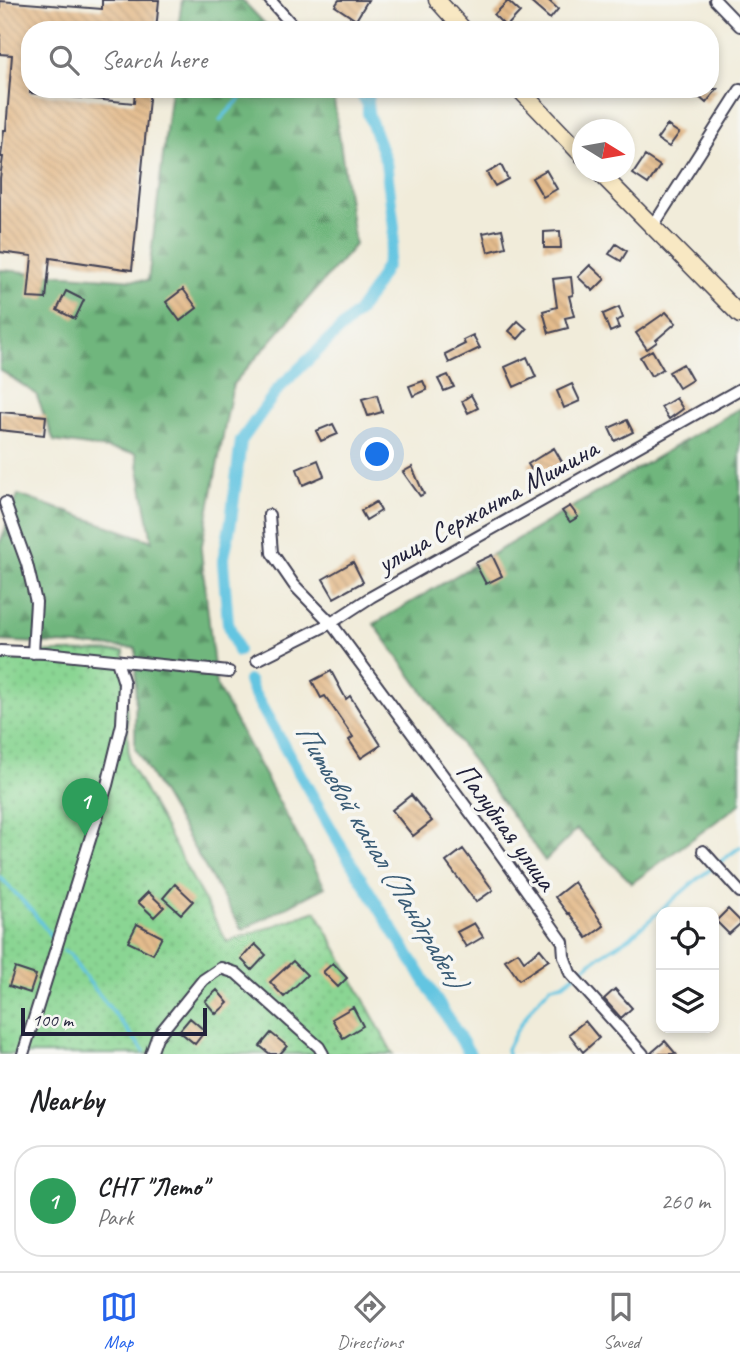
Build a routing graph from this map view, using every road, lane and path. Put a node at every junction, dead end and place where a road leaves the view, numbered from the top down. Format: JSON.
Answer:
{"nodes":[{"id":1,"x":270,"y":0,"type":"edge"},
{"id":2,"x":437,"y":0,"type":"edge"},
{"id":3,"x":715,"y":0,"type":"edge"},
{"id":4,"x":289,"y":21,"type":"edge"},
{"id":5,"x":456,"y":21,"type":"edge"},
{"id":6,"x":740,"y":26,"type":"edge"},
{"id":7,"x":740,"y":90,"type":"edge"},
{"id":8,"x":528,"y":98,"type":"edge"},
{"id":9,"x":572,"y":144,"type":"edge"},
{"id":10,"x":609,"y":182,"type":"edge"},
{"id":11,"x":653,"y":226,"type":"junction"},
{"id":12,"x":740,"y":315,"type":"edge"},
{"id":13,"x":740,"y":389,"type":"edge"},
{"id":14,"x":5,"y":503,"type":"dead end"},
{"id":15,"x":269,"y":515,"type":"dead end"},
{"id":16,"x":331,"y":623,"type":"junction"},
{"id":17,"x":0,"y":651,"type":"edge"},
{"id":18,"x":33,"y":653,"type":"junction"},
{"id":19,"x":257,"y":660,"type":"dead end"},
{"id":20,"x":117,"y":661,"type":"junction"},
{"id":21,"x":229,"y":672,"type":"dead end"},
{"id":22,"x":703,"y":851,"type":"dead end"},
{"id":23,"x":740,"y":892,"type":"edge"},
{"id":24,"x":23,"y":1054,"type":"edge"},
{"id":25,"x":151,"y":1054,"type":"edge"},
{"id":26,"x":323,"y":1054,"type":"edge"},
{"id":27,"x":643,"y":1054,"type":"edge"}],
"edges":[{"from":1,"to":4,"type":"street"},
{"from":2,"to":5,"type":"street"},
{"from":3,"to":6,"type":"street"},
{"from":7,"to":11,"type":"street"},
{"from":8,"to":9,"type":"street"},
{"from":10,"to":11,"type":"street"},
{"from":11,"to":12,"type":"street"},
{"from":13,"to":16,"type":"street","name":"улица Сержанта Мишина"},
{"from":14,"to":18,"type":"street"},
{"from":15,"to":16,"type":"street","name":"Палубная улица"},
{"from":16,"to":19,"type":"street","name":"улица Сержанта Мишина"},
{"from":16,"to":27,"type":"street","name":"Палубная улица"},
{"from":17,"to":18,"type":"street"},
{"from":18,"to":20,"type":"street"},
{"from":20,"to":21,"type":"street"},
{"from":20,"to":24,"type":"street"},
{"from":22,"to":23,"type":"street"},
{"from":25,"to":26,"type":"street"}]}
